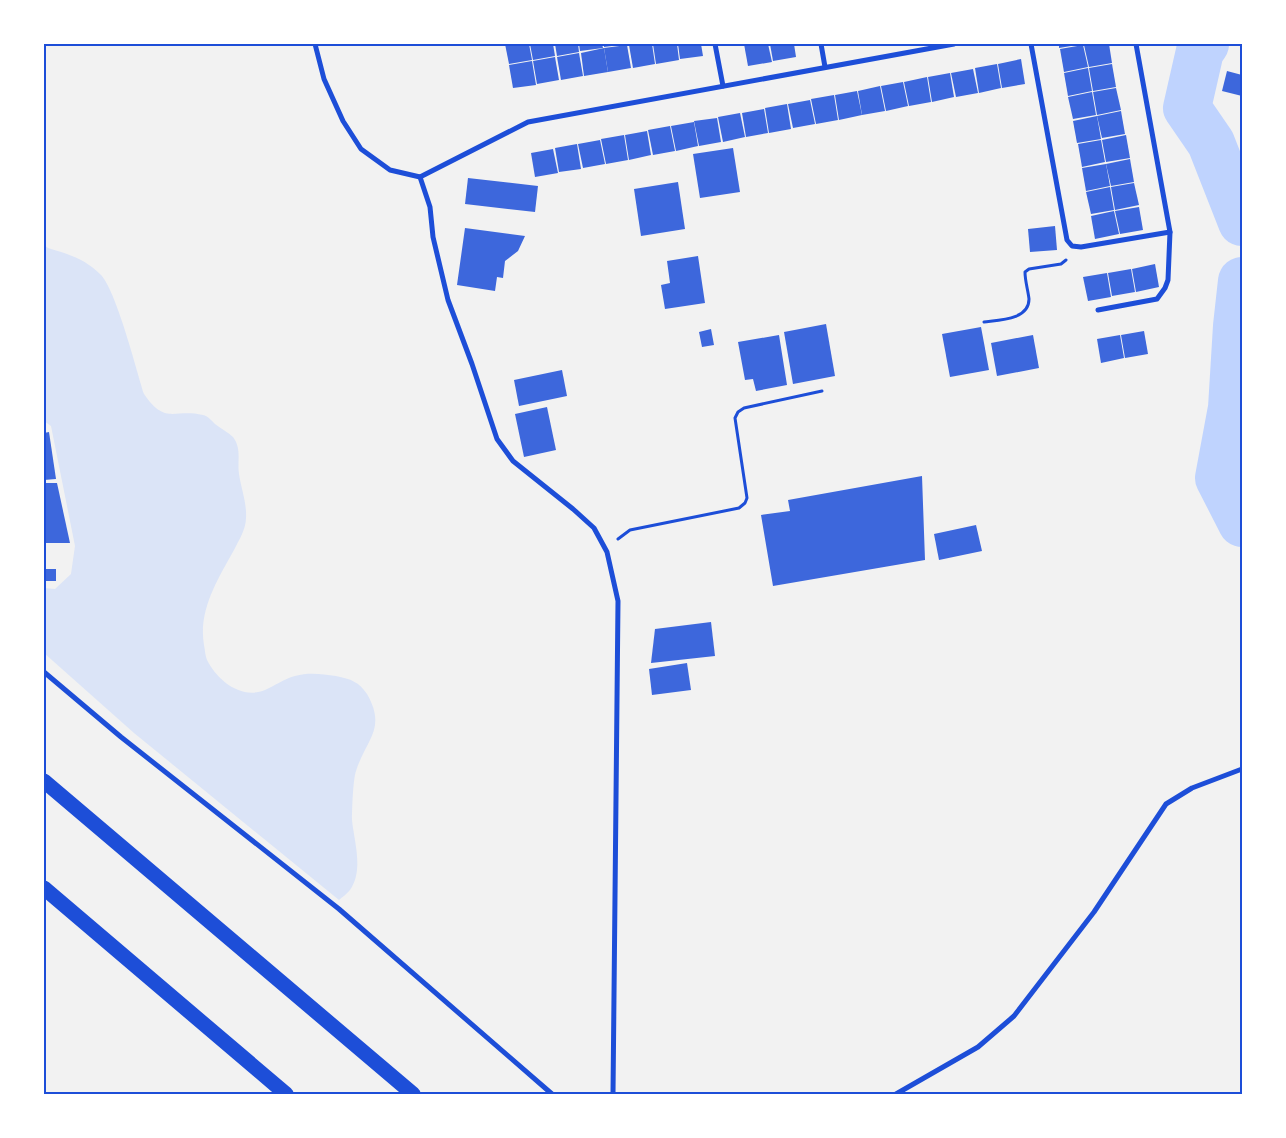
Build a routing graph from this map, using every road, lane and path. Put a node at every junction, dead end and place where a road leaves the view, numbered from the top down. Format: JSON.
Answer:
{"nodes":[{"id":1,"x":315,"y":44,"type":"edge"},
{"id":2,"x":715,"y":44,"type":"edge"},
{"id":3,"x":820,"y":44,"type":"edge"},
{"id":4,"x":954,"y":44,"type":"edge"},
{"id":5,"x":1031,"y":44,"type":"edge"},
{"id":6,"x":1136,"y":44,"type":"edge"},
{"id":7,"x":927,"y":46,"type":"edge"},
{"id":8,"x":825,"y":67,"type":"junction"},
{"id":9,"x":723,"y":86,"type":"junction"},
{"id":10,"x":420,"y":177,"type":"junction"},
{"id":11,"x":1170,"y":232,"type":"junction"},
{"id":12,"x":1072,"y":246,"type":"junction"},
{"id":13,"x":1098,"y":310,"type":"dead end"},
{"id":14,"x":984,"y":322,"type":"dead end"},
{"id":15,"x":822,"y":391,"type":"dead end"},
{"id":16,"x":607,"y":552,"type":"junction"},
{"id":17,"x":44,"y":672,"type":"edge"},
{"id":18,"x":1242,"y":769,"type":"edge"},
{"id":19,"x":44,"y":781,"type":"edge"},
{"id":20,"x":44,"y":888,"type":"edge"},
{"id":21,"x":286,"y":1094,"type":"edge"},
{"id":22,"x":413,"y":1094,"type":"edge"},
{"id":23,"x":552,"y":1094,"type":"edge"},
{"id":24,"x":613,"y":1094,"type":"edge"},
{"id":25,"x":896,"y":1094,"type":"edge"}],
"edges":[{"from":1,"to":10,"type":"street"},
{"from":2,"to":9,"type":"street"},
{"from":3,"to":8,"type":"street"},
{"from":4,"to":7,"type":"street"},
{"from":5,"to":12,"type":"street"},
{"from":6,"to":11,"type":"street"},
{"from":7,"to":8,"type":"street"},
{"from":8,"to":9,"type":"street"},
{"from":9,"to":10,"type":"street"},
{"from":10,"to":16,"type":"street"},
{"from":11,"to":12,"type":"street"},
{"from":11,"to":13,"type":"street"},
{"from":12,"to":14,"type":"path"},
{"from":15,"to":16,"type":"path"},
{"from":16,"to":24,"type":"street"},
{"from":17,"to":23,"type":"street"},
{"from":18,"to":25,"type":"street"},
{"from":19,"to":22,"type":"highway"},
{"from":20,"to":21,"type":"highway"}]}
